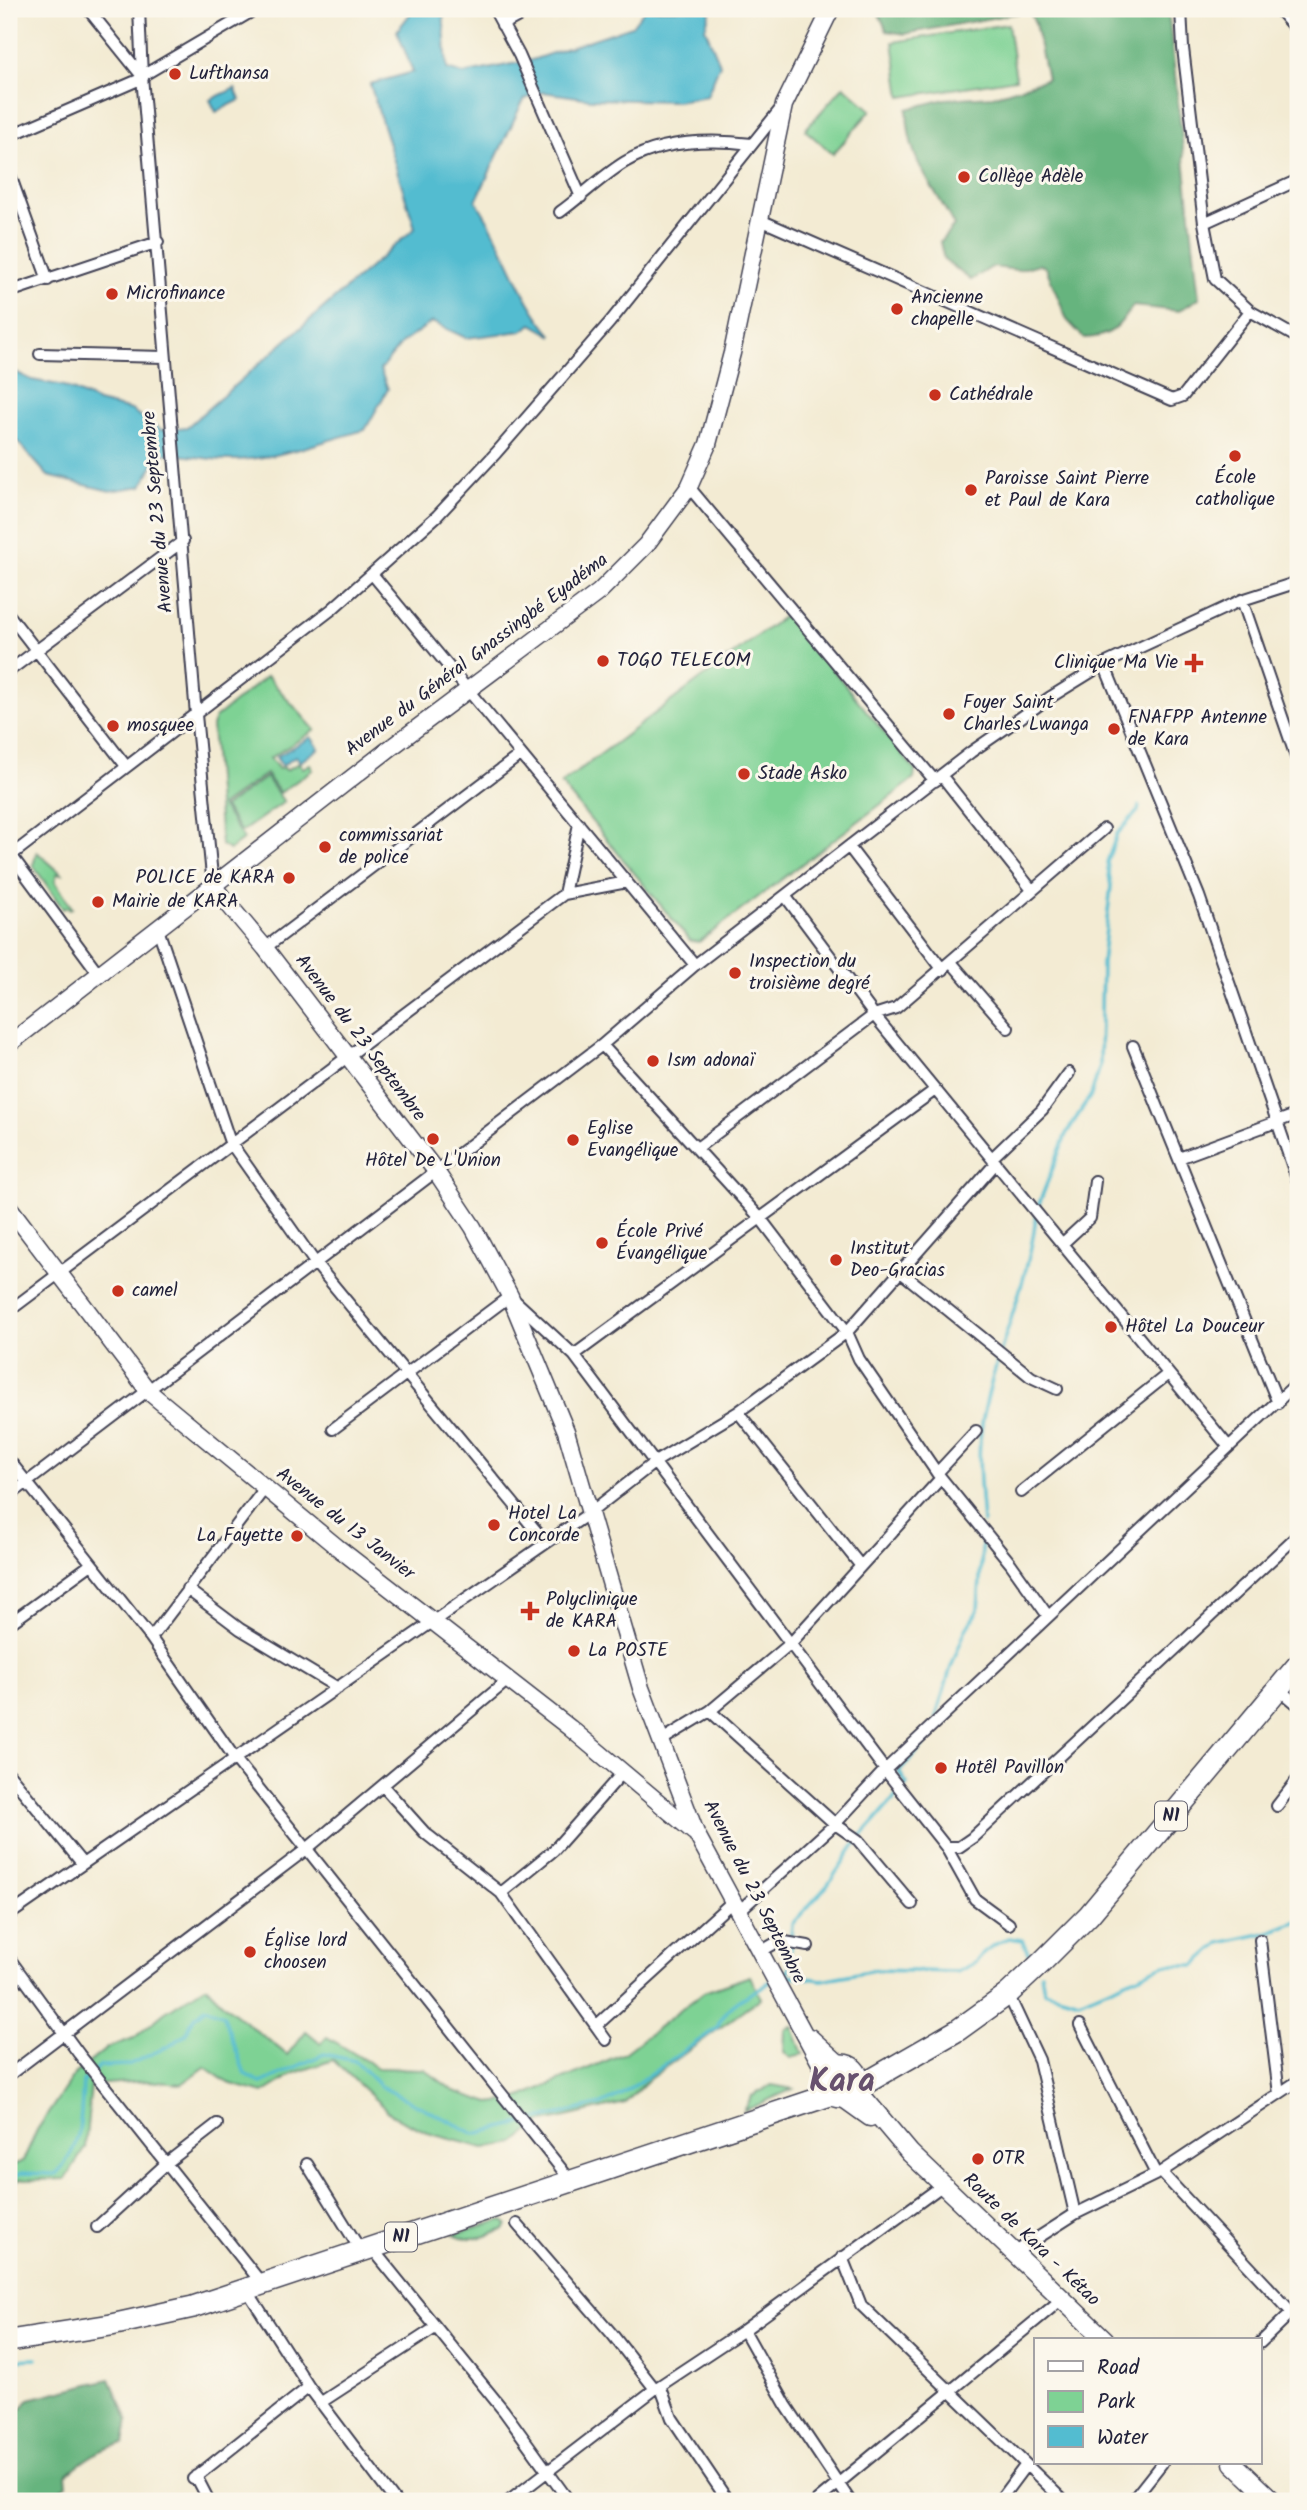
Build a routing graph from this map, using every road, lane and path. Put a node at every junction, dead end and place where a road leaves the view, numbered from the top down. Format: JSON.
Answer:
{"nodes":[{"id":1,"x":88,"y":9,"type":"edge"},
{"id":2,"x":139,"y":9,"type":"edge"},
{"id":3,"x":256,"y":9,"type":"edge"},
{"id":4,"x":494,"y":9,"type":"edge"},
{"id":5,"x":531,"y":9,"type":"edge"},
{"id":6,"x":831,"y":9,"type":"edge"},
{"id":7,"x":1181,"y":9,"type":"edge"},
{"id":8,"x":1278,"y":9,"type":"edge"},
{"id":9,"x":502,"y":25,"type":"junction"},
{"id":10,"x":1298,"y":32,"type":"edge"},
{"id":11,"x":142,"y":77,"type":"junction"},
{"id":12,"x":784,"y":105,"type":"junction"},
{"id":13,"x":9,"y":120,"type":"edge"},
{"id":14,"x":14,"y":134,"type":"edge"},
{"id":15,"x":752,"y":144,"type":"junction"},
{"id":16,"x":9,"y":172,"type":"edge"},
{"id":17,"x":1298,"y":180,"type":"edge"},
{"id":18,"x":581,"y":197,"type":"junction"},
{"id":19,"x":560,"y":212,"type":"dead end"},
{"id":20,"x":758,"y":219,"type":"junction"},
{"id":21,"x":1204,"y":223,"type":"junction"},
{"id":22,"x":158,"y":242,"type":"junction"},
{"id":23,"x":48,"y":280,"type":"junction"},
{"id":24,"x":9,"y":292,"type":"edge"},
{"id":25,"x":1250,"y":311,"type":"junction"},
{"id":26,"x":1298,"y":326,"type":"edge"},
{"id":27,"x":1286,"y":332,"type":"junction"},
{"id":28,"x":1298,"y":338,"type":"edge"},
{"id":29,"x":40,"y":355,"type":"dead end"},
{"id":30,"x":165,"y":357,"type":"junction"},
{"id":31,"x":689,"y":486,"type":"junction"},
{"id":32,"x":183,"y":541,"type":"junction"},
{"id":33,"x":373,"y":575,"type":"junction"},
{"id":34,"x":1298,"y":582,"type":"edge"},
{"id":35,"x":1242,"y":600,"type":"junction"},
{"id":36,"x":9,"y":615,"type":"edge"},
{"id":37,"x":35,"y":650,"type":"junction"},
{"id":38,"x":1104,"y":664,"type":"junction"},
{"id":39,"x":9,"y":671,"type":"edge"},
{"id":40,"x":468,"y":689,"type":"junction"},
{"id":41,"x":196,"y":715,"type":"junction"},
{"id":42,"x":520,"y":755,"type":"junction"},
{"id":43,"x":1298,"y":762,"type":"edge"},
{"id":44,"x":126,"y":766,"type":"junction"},
{"id":45,"x":938,"y":778,"type":"junction"},
{"id":46,"x":579,"y":824,"type":"junction"},
{"id":47,"x":1104,"y":829,"type":"dead end"},
{"id":48,"x":849,"y":848,"type":"junction"},
{"id":49,"x":10,"y":856,"type":"edge"},
{"id":50,"x":627,"y":882,"type":"junction"},
{"id":51,"x":214,"y":886,"type":"junction"},
{"id":52,"x":1032,"y":890,"type":"junction"},
{"id":53,"x":564,"y":894,"type":"junction"},
{"id":54,"x":786,"y":897,"type":"junction"},
{"id":55,"x":158,"y":929,"type":"junction"},
{"id":56,"x":265,"y":948,"type":"junction"},
{"id":57,"x":695,"y":965,"type":"junction"},
{"id":58,"x":947,"y":966,"type":"junction"},
{"id":59,"x":99,"y":974,"type":"junction"},
{"id":60,"x":874,"y":1015,"type":"junction"},
{"id":61,"x":1008,"y":1028,"type":"dead end"},
{"id":62,"x":9,"y":1044,"type":"edge"},
{"id":63,"x":602,"y":1045,"type":"junction"},
{"id":64,"x":1133,"y":1046,"type":"dead end"},
{"id":65,"x":346,"y":1055,"type":"junction"},
{"id":66,"x":1069,"y":1073,"type":"dead end"},
{"id":67,"x":935,"y":1090,"type":"junction"},
{"id":68,"x":1298,"y":1114,"type":"edge"},
{"id":69,"x":1277,"y":1122,"type":"junction"},
{"id":70,"x":230,"y":1142,"type":"junction"},
{"id":71,"x":697,"y":1148,"type":"junction"},
{"id":72,"x":1179,"y":1158,"type":"junction"},
{"id":73,"x":994,"y":1161,"type":"junction"},
{"id":74,"x":435,"y":1170,"type":"junction"},
{"id":75,"x":1095,"y":1181,"type":"dead end"},
{"id":76,"x":1298,"y":1182,"type":"edge"},
{"id":77,"x":9,"y":1206,"type":"edge"},
{"id":78,"x":761,"y":1219,"type":"junction"},
{"id":79,"x":1062,"y":1244,"type":"junction"},
{"id":80,"x":316,"y":1264,"type":"junction"},
{"id":81,"x":58,"y":1272,"type":"junction"},
{"id":82,"x":901,"y":1272,"type":"junction"},
{"id":83,"x":510,"y":1296,"type":"junction"},
{"id":84,"x":9,"y":1311,"type":"edge"},
{"id":85,"x":847,"y":1332,"type":"junction"},
{"id":86,"x":574,"y":1355,"type":"junction"},
{"id":87,"x":1168,"y":1374,"type":"junction"},
{"id":88,"x":408,"y":1375,"type":"junction"},
{"id":89,"x":1298,"y":1382,"type":"edge"},
{"id":90,"x":1057,"y":1390,"type":"dead end"},
{"id":91,"x":149,"y":1392,"type":"junction"},
{"id":92,"x":1278,"y":1403,"type":"junction"},
{"id":93,"x":738,"y":1412,"type":"junction"},
{"id":94,"x":333,"y":1429,"type":"dead end"},
{"id":95,"x":976,"y":1430,"type":"dead end"},
{"id":96,"x":1228,"y":1446,"type":"junction"},
{"id":97,"x":9,"y":1460,"type":"edge"},
{"id":98,"x":655,"y":1462,"type":"junction"},
{"id":99,"x":939,"y":1475,"type":"junction"},
{"id":100,"x":27,"y":1484,"type":"junction"},
{"id":101,"x":265,"y":1488,"type":"junction"},
{"id":102,"x":1021,"y":1492,"type":"dead end"},
{"id":103,"x":9,"y":1496,"type":"edge"},
{"id":104,"x":591,"y":1512,"type":"junction"},
{"id":105,"x":1298,"y":1535,"type":"edge"},
{"id":106,"x":546,"y":1543,"type":"junction"},
{"id":107,"x":90,"y":1564,"type":"junction"},
{"id":108,"x":860,"y":1565,"type":"junction"},
{"id":109,"x":187,"y":1589,"type":"junction"},
{"id":110,"x":1048,"y":1616,"type":"junction"},
{"id":111,"x":433,"y":1619,"type":"junction"},
{"id":112,"x":9,"y":1623,"type":"edge"},
{"id":113,"x":151,"y":1637,"type":"junction"},
{"id":114,"x":791,"y":1643,"type":"junction"},
{"id":115,"x":1298,"y":1665,"type":"edge"},
{"id":116,"x":508,"y":1680,"type":"junction"},
{"id":117,"x":338,"y":1688,"type":"junction"},
{"id":118,"x":1279,"y":1689,"type":"junction"},
{"id":119,"x":1298,"y":1705,"type":"edge"},
{"id":120,"x":710,"y":1711,"type":"junction"},
{"id":121,"x":662,"y":1740,"type":"junction"},
{"id":122,"x":236,"y":1760,"type":"junction"},
{"id":123,"x":884,"y":1770,"type":"junction"},
{"id":124,"x":624,"y":1771,"type":"junction"},
{"id":125,"x":9,"y":1774,"type":"edge"},
{"id":126,"x":1298,"y":1779,"type":"edge"},
{"id":127,"x":383,"y":1786,"type":"junction"},
{"id":128,"x":1277,"y":1806,"type":"dead end"},
{"id":129,"x":835,"y":1824,"type":"junction"},
{"id":130,"x":696,"y":1833,"type":"junction"},
{"id":131,"x":946,"y":1847,"type":"junction"},
{"id":132,"x":308,"y":1848,"type":"junction"},
{"id":133,"x":81,"y":1863,"type":"junction"},
{"id":134,"x":501,"y":1894,"type":"junction"},
{"id":135,"x":912,"y":1904,"type":"dead end"},
{"id":136,"x":735,"y":1907,"type":"junction"},
{"id":137,"x":9,"y":1915,"type":"edge"},
{"id":138,"x":1009,"y":1924,"type":"dead end"},
{"id":139,"x":1260,"y":1940,"type":"dead end"},
{"id":140,"x":808,"y":1946,"type":"dead end"},
{"id":141,"x":760,"y":1952,"type":"junction"},
{"id":142,"x":9,"y":1958,"type":"edge"},
{"id":143,"x":1007,"y":1994,"type":"junction"},
{"id":144,"x":1080,"y":2025,"type":"dead end"},
{"id":145,"x":596,"y":2026,"type":"junction"},
{"id":146,"x":63,"y":2031,"type":"junction"},
{"id":147,"x":606,"y":2040,"type":"dead end"},
{"id":148,"x":9,"y":2075,"type":"edge"},
{"id":149,"x":1298,"y":2081,"type":"edge"},
{"id":150,"x":842,"y":2083,"type":"junction"},
{"id":151,"x":1279,"y":2094,"type":"junction"},
{"id":152,"x":217,"y":2124,"type":"dead end"},
{"id":153,"x":168,"y":2162,"type":"junction"},
{"id":154,"x":307,"y":2164,"type":"dead end"},
{"id":155,"x":1158,"y":2173,"type":"junction"},
{"id":156,"x":571,"y":2181,"type":"junction"},
{"id":157,"x":943,"y":2185,"type":"junction"},
{"id":158,"x":1075,"y":2214,"type":"junction"},
{"id":159,"x":517,"y":2224,"type":"dead end"},
{"id":160,"x":97,"y":2227,"type":"dead end"},
{"id":161,"x":366,"y":2249,"type":"junction"},
{"id":162,"x":1014,"y":2253,"type":"junction"},
{"id":163,"x":842,"y":2257,"type":"junction"},
{"id":164,"x":255,"y":2287,"type":"junction"},
{"id":165,"x":1062,"y":2299,"type":"junction"},
{"id":166,"x":1296,"y":2313,"type":"edge"},
{"id":167,"x":435,"y":2328,"type":"junction"},
{"id":168,"x":744,"y":2330,"type":"junction"},
{"id":169,"x":1103,"y":2338,"type":"edge"},
{"id":170,"x":9,"y":2341,"type":"edge"},
{"id":171,"x":1262,"y":2341,"type":"edge"},
{"id":172,"x":309,"y":2387,"type":"junction"},
{"id":173,"x":658,"y":2388,"type":"junction"},
{"id":174,"x":951,"y":2390,"type":"junction"},
{"id":175,"x":320,"y":2403,"type":"junction"},
{"id":176,"x":1161,"y":2464,"type":"edge"},
{"id":177,"x":1234,"y":2464,"type":"edge"},
{"id":178,"x":1025,"y":2466,"type":"junction"},
{"id":179,"x":549,"y":2473,"type":"junction"},
{"id":180,"x":838,"y":2483,"type":"junction"},
{"id":181,"x":209,"y":2501,"type":"edge"},
{"id":182,"x":395,"y":2501,"type":"edge"},
{"id":183,"x":509,"y":2501,"type":"edge"},
{"id":184,"x":569,"y":2501,"type":"edge"},
{"id":185,"x":728,"y":2501,"type":"edge"},
{"id":186,"x":817,"y":2501,"type":"edge"},
{"id":187,"x":849,"y":2501,"type":"edge"},
{"id":188,"x":999,"y":2501,"type":"edge"},
{"id":189,"x":1064,"y":2501,"type":"edge"},
{"id":190,"x":1132,"y":2501,"type":"edge"},
{"id":191,"x":1273,"y":2501,"type":"edge"}],
"edges":[{"from":1,"to":11,"type":"street"},
{"from":2,"to":11,"type":"street","name":"Avenue du 23 Septembre"},
{"from":3,"to":11,"type":"street"},
{"from":4,"to":9,"type":"street"},
{"from":5,"to":9,"type":"street"},
{"from":6,"to":12,"type":"main road","name":"Avenue du Général Gnassingbé Eyadéma"},
{"from":7,"to":21,"type":"street"},
{"from":8,"to":10,"type":"street"},
{"from":9,"to":18,"type":"street"},
{"from":11,"to":14,"type":"street"},
{"from":11,"to":22,"type":"street","name":"Avenue du 23 Septembre"},
{"from":12,"to":15,"type":"street"},
{"from":12,"to":20,"type":"main road","name":"Avenue du Général Gnassingbé Eyadéma"},
{"from":13,"to":14,"type":"street"},
{"from":15,"to":18,"type":"street"},
{"from":15,"to":33,"type":"street"},
{"from":16,"to":23,"type":"street"},
{"from":17,"to":21,"type":"street"},
{"from":18,"to":19,"type":"street"},
{"from":20,"to":25,"type":"street"},
{"from":20,"to":31,"type":"main road","name":"Avenue du Général Gnassingbé Eyadéma"},
{"from":21,"to":25,"type":"street"},
{"from":22,"to":23,"type":"street"},
{"from":22,"to":30,"type":"street","name":"Avenue du 23 Septembre"},
{"from":23,"to":24,"type":"street"},
{"from":25,"to":27,"type":"street"},
{"from":26,"to":27,"type":"street"},
{"from":27,"to":28,"type":"street"},
{"from":29,"to":30,"type":"street"},
{"from":30,"to":32,"type":"street","name":"Avenue du 23 Septembre"},
{"from":31,"to":40,"type":"main road","name":"Avenue du Général Gnassingbé Eyadéma"},
{"from":31,"to":45,"type":"street"},
{"from":32,"to":37,"type":"street"},
{"from":32,"to":41,"type":"street","name":"Avenue du 23 Septembre"},
{"from":33,"to":40,"type":"street"},
{"from":33,"to":41,"type":"street"},
{"from":34,"to":35,"type":"street"},
{"from":35,"to":38,"type":"street"},
{"from":35,"to":43,"type":"street"},
{"from":36,"to":37,"type":"street"},
{"from":37,"to":39,"type":"street"},
{"from":37,"to":44,"type":"street"},
{"from":38,"to":45,"type":"street"},
{"from":38,"to":69,"type":"street"},
{"from":40,"to":42,"type":"street"},
{"from":40,"to":51,"type":"main road","name":"Avenue du Général Gnassingbé Eyadéma"},
{"from":41,"to":44,"type":"street"},
{"from":41,"to":51,"type":"street","name":"Avenue du 23 Septembre"},
{"from":42,"to":46,"type":"street"},
{"from":42,"to":56,"type":"street"},
{"from":44,"to":49,"type":"street"},
{"from":45,"to":48,"type":"street"},
{"from":45,"to":52,"type":"street"},
{"from":46,"to":50,"type":"street"},
{"from":46,"to":53,"type":"street"},
{"from":47,"to":52,"type":"street"},
{"from":48,"to":54,"type":"street"},
{"from":48,"to":58,"type":"street"},
{"from":49,"to":59,"type":"street"},
{"from":50,"to":53,"type":"street"},
{"from":50,"to":57,"type":"street"},
{"from":51,"to":55,"type":"main road","name":"Avenue du Général Gnassingbé Eyadéma"},
{"from":51,"to":56,"type":"main road","name":"Avenue du 23 Septembre"},
{"from":52,"to":58,"type":"street"},
{"from":53,"to":65,"type":"street"},
{"from":54,"to":57,"type":"street"},
{"from":54,"to":60,"type":"street"},
{"from":55,"to":59,"type":"main road","name":"Avenue du Général Gnassingbé Eyadéma"},
{"from":55,"to":70,"type":"street"},
{"from":56,"to":65,"type":"main road","name":"Avenue du 23 Septembre"},
{"from":57,"to":63,"type":"street"},
{"from":58,"to":60,"type":"street"},
{"from":58,"to":61,"type":"street"},
{"from":59,"to":62,"type":"main road","name":"Avenue du Général Gnassingbé Eyadéma"},
{"from":60,"to":67,"type":"street"},
{"from":60,"to":71,"type":"street"},
{"from":63,"to":71,"type":"street"},
{"from":63,"to":74,"type":"street"},
{"from":64,"to":72,"type":"street"},
{"from":65,"to":70,"type":"street"},
{"from":65,"to":74,"type":"main road","name":"Avenue du 23 Septembre"},
{"from":66,"to":73,"type":"street"},
{"from":67,"to":73,"type":"street"},
{"from":67,"to":78,"type":"street"},
{"from":68,"to":69,"type":"street"},
{"from":69,"to":72,"type":"street"},
{"from":69,"to":76,"type":"street"},
{"from":70,"to":80,"type":"street"},
{"from":70,"to":81,"type":"street"},
{"from":71,"to":78,"type":"street"},
{"from":72,"to":92,"type":"street"},
{"from":73,"to":79,"type":"street"},
{"from":73,"to":82,"type":"street"},
{"from":74,"to":80,"type":"street"},
{"from":74,"to":83,"type":"main road","name":"Avenue du 23 Septembre"},
{"from":75,"to":79,"type":"street"},
{"from":77,"to":81,"type":"main road","name":"Avenue du 13 Janvier"},
{"from":78,"to":85,"type":"street"},
{"from":78,"to":86,"type":"street"},
{"from":79,"to":87,"type":"street"},
{"from":80,"to":88,"type":"street"},
{"from":80,"to":91,"type":"street"},
{"from":81,"to":84,"type":"street"},
{"from":81,"to":91,"type":"main road","name":"Avenue du 13 Janvier"},
{"from":82,"to":85,"type":"street"},
{"from":82,"to":90,"type":"street"},
{"from":83,"to":86,"type":"street"},
{"from":83,"to":88,"type":"street"},
{"from":83,"to":104,"type":"main road","name":"Avenue du 23 Septembre"},
{"from":85,"to":93,"type":"street"},
{"from":85,"to":99,"type":"street"},
{"from":86,"to":98,"type":"street"},
{"from":87,"to":96,"type":"street"},
{"from":87,"to":102,"type":"street"},
{"from":88,"to":94,"type":"street"},
{"from":88,"to":106,"type":"street"},
{"from":89,"to":92,"type":"street"},
{"from":91,"to":100,"type":"street"},
{"from":91,"to":101,"type":"main road","name":"Avenue du 13 Janvier"},
{"from":92,"to":96,"type":"street"},
{"from":93,"to":98,"type":"street"},
{"from":93,"to":108,"type":"street"},
{"from":95,"to":99,"type":"street"},
{"from":96,"to":110,"type":"street"},
{"from":97,"to":100,"type":"street"},
{"from":98,"to":104,"type":"street"},
{"from":98,"to":114,"type":"street"},
{"from":99,"to":108,"type":"street"},
{"from":99,"to":110,"type":"street"},
{"from":100,"to":103,"type":"street"},
{"from":100,"to":107,"type":"street"},
{"from":101,"to":109,"type":"street"},
{"from":101,"to":111,"type":"main road","name":"Avenue du 13 Janvier"},
{"from":104,"to":106,"type":"street"},
{"from":104,"to":121,"type":"main road","name":"Avenue du 23 Septembre"},
{"from":105,"to":131,"type":"street"},
{"from":106,"to":111,"type":"street"},
{"from":107,"to":112,"type":"street"},
{"from":107,"to":113,"type":"street"},
{"from":108,"to":114,"type":"street"},
{"from":109,"to":113,"type":"street"},
{"from":109,"to":117,"type":"street"},
{"from":110,"to":123,"type":"street"},
{"from":111,"to":116,"type":"main road","name":"Avenue du 13 Janvier"},
{"from":111,"to":117,"type":"street"},
{"from":113,"to":122,"type":"street"},
{"from":114,"to":120,"type":"street"},
{"from":114,"to":123,"type":"street"},
{"from":115,"to":118,"type":"highway","number":"N1"},
{"from":116,"to":124,"type":"main road","name":"Avenue du 13 Janvier"},
{"from":116,"to":127,"type":"street"},
{"from":117,"to":122,"type":"street"},
{"from":118,"to":119,"type":"street"},
{"from":118,"to":143,"type":"highway","number":"N1"},
{"from":120,"to":121,"type":"street"},
{"from":120,"to":129,"type":"street"},
{"from":121,"to":130,"type":"main road","name":"Avenue du 23 Septembre"},
{"from":122,"to":132,"type":"street"},
{"from":122,"to":133,"type":"street"},
{"from":123,"to":129,"type":"street"},
{"from":123,"to":131,"type":"street"},
{"from":124,"to":130,"type":"main road","name":"Avenue du 13 Janvier"},
{"from":124,"to":134,"type":"street"},
{"from":125,"to":133,"type":"street"},
{"from":126,"to":128,"type":"street"},
{"from":127,"to":132,"type":"street"},
{"from":127,"to":134,"type":"street"},
{"from":129,"to":135,"type":"street"},
{"from":129,"to":136,"type":"street"},
{"from":130,"to":136,"type":"main road","name":"Avenue du 23 Septembre"},
{"from":131,"to":138,"type":"street"},
{"from":132,"to":146,"type":"street"},
{"from":132,"to":156,"type":"street"},
{"from":133,"to":137,"type":"street"},
{"from":134,"to":145,"type":"street"},
{"from":136,"to":141,"type":"main road","name":"Avenue du 23 Septembre"},
{"from":136,"to":145,"type":"street"},
{"from":139,"to":151,"type":"street"},
{"from":140,"to":141,"type":"street"},
{"from":141,"to":150,"type":"main road","name":"Avenue du 23 Septembre"},
{"from":142,"to":146,"type":"street"},
{"from":143,"to":150,"type":"highway","number":"N1"},
{"from":143,"to":158,"type":"street"},
{"from":144,"to":155,"type":"street"},
{"from":145,"to":147,"type":"street"},
{"from":146,"to":148,"type":"street"},
{"from":146,"to":153,"type":"street"},
{"from":149,"to":151,"type":"street"},
{"from":150,"to":156,"type":"highway","number":"N1"},
{"from":150,"to":157,"type":"main road","name":"Route de Kara - Kétao"},
{"from":151,"to":155,"type":"street"},
{"from":152,"to":153,"type":"street"},
{"from":153,"to":160,"type":"street"},
{"from":153,"to":164,"type":"street"},
{"from":154,"to":161,"type":"street"},
{"from":155,"to":158,"type":"street"},
{"from":155,"to":166,"type":"street"},
{"from":156,"to":161,"type":"highway","number":"N1"},
{"from":157,"to":162,"type":"main road","name":"Route de Kara - Kétao"},
{"from":157,"to":163,"type":"street"},
{"from":158,"to":162,"type":"street"},
{"from":159,"to":173,"type":"street"},
{"from":161,"to":164,"type":"highway","number":"N1"},
{"from":161,"to":167,"type":"street"},
{"from":162,"to":165,"type":"main road","name":"Route de Kara - Kétao"},
{"from":163,"to":168,"type":"street"},
{"from":163,"to":174,"type":"street"},
{"from":164,"to":170,"type":"highway","number":"N1"},
{"from":164,"to":172,"type":"street"},
{"from":165,"to":169,"type":"main road","name":"Route de Kara - Kétao"},
{"from":165,"to":174,"type":"street"},
{"from":166,"to":171,"type":"street"},
{"from":167,"to":175,"type":"street"},
{"from":167,"to":179,"type":"street"},
{"from":168,"to":173,"type":"street"},
{"from":168,"to":180,"type":"street"},
{"from":172,"to":175,"type":"street"},
{"from":172,"to":181,"type":"street"},
{"from":173,"to":179,"type":"street"},
{"from":173,"to":185,"type":"street"},
{"from":174,"to":178,"type":"street"},
{"from":174,"to":180,"type":"street"},
{"from":175,"to":182,"type":"street"},
{"from":176,"to":190,"type":"street"},
{"from":177,"to":191,"type":"main road"},
{"from":178,"to":188,"type":"street"},
{"from":178,"to":189,"type":"street"},
{"from":179,"to":183,"type":"street"},
{"from":179,"to":184,"type":"street"},
{"from":180,"to":186,"type":"street"},
{"from":180,"to":187,"type":"street"}]}
